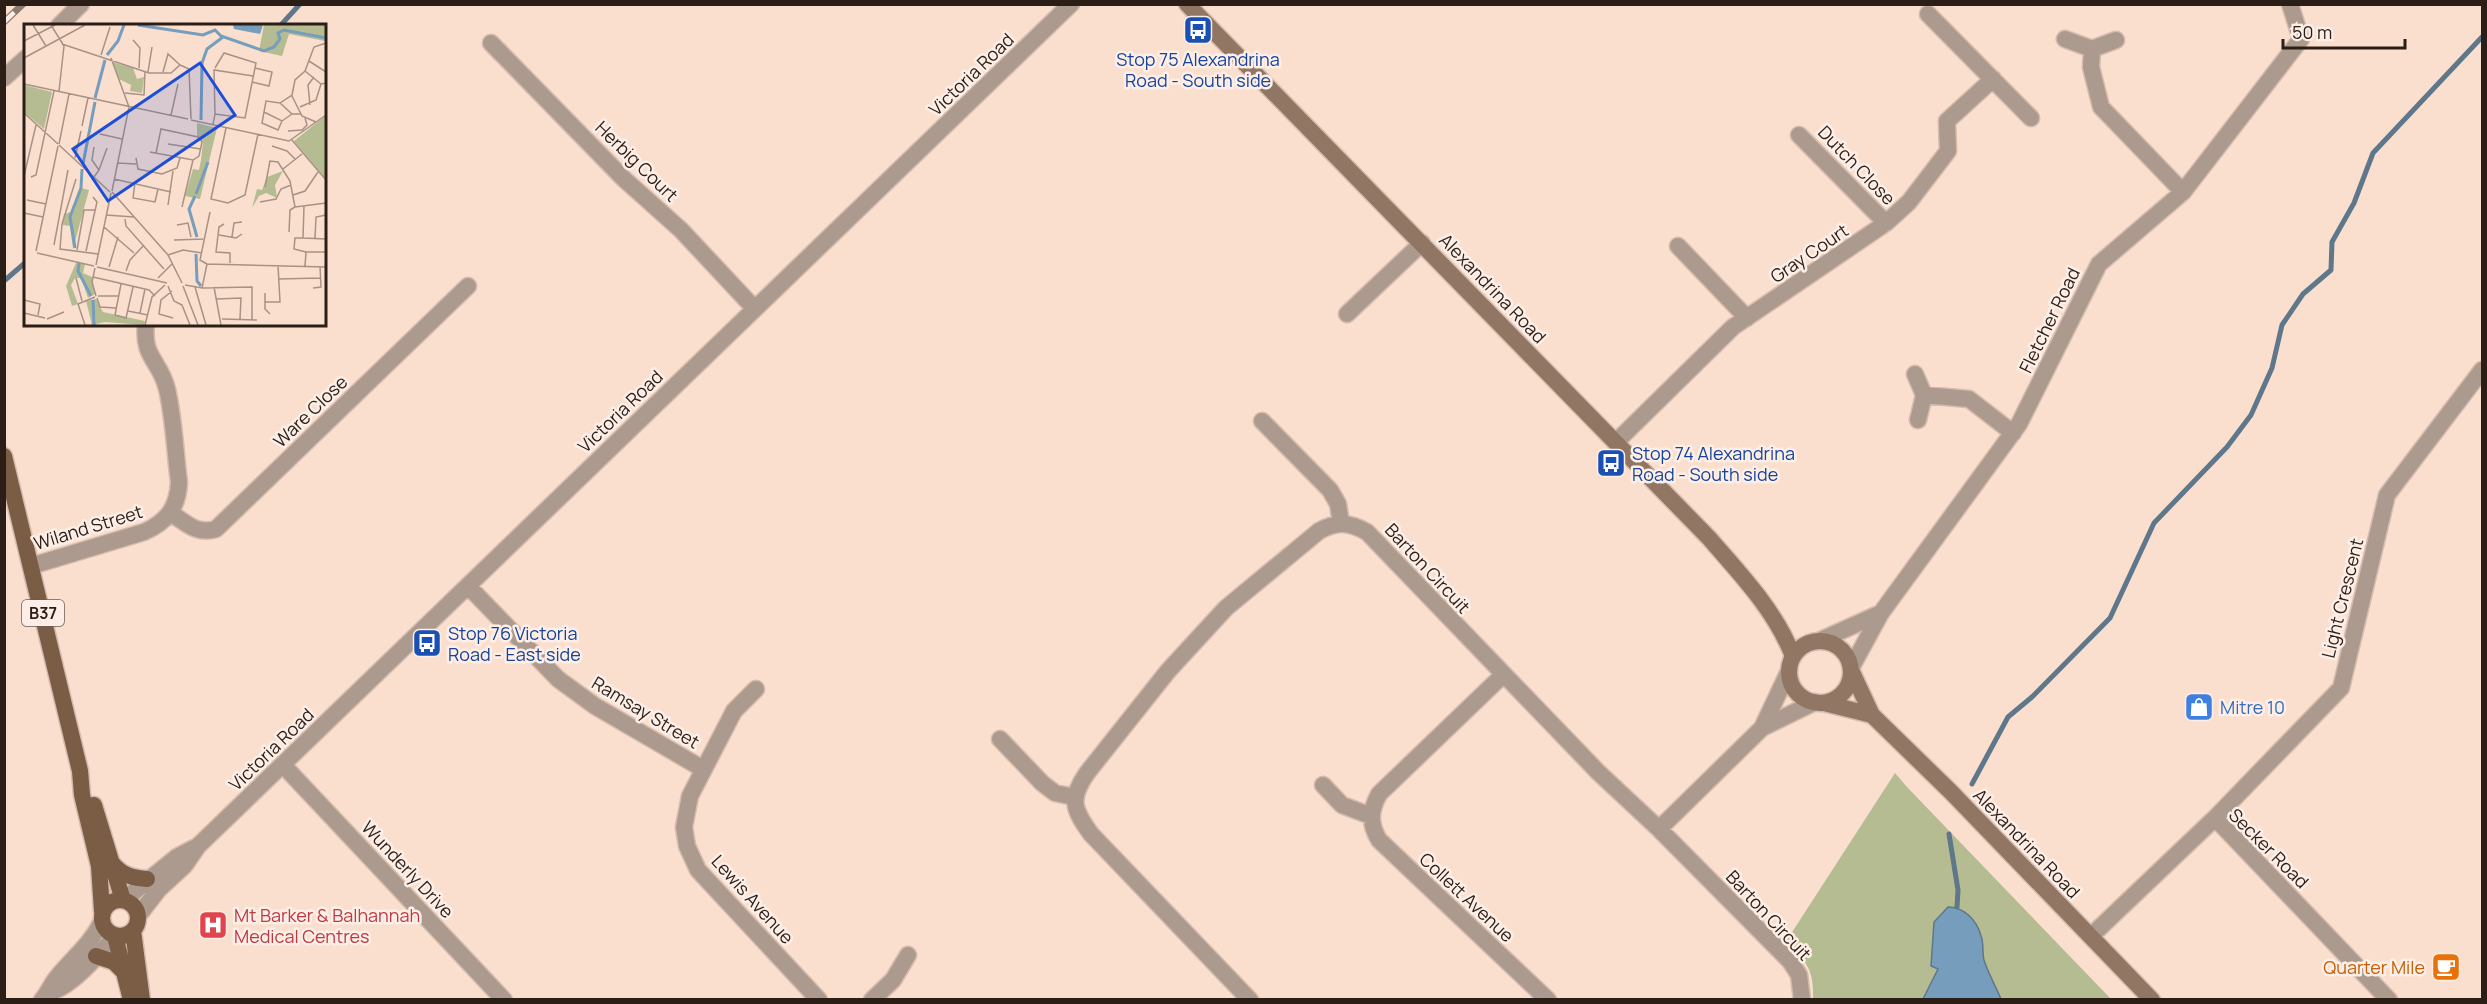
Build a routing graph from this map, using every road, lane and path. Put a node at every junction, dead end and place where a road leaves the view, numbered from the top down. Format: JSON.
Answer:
{"nodes":[{"id":1,"x":81,"y":4,"type":"edge"},
{"id":2,"x":1071,"y":4,"type":"edge"},
{"id":3,"x":1187,"y":4,"type":"edge"},
{"id":4,"x":2290,"y":4,"type":"edge"},
{"id":5,"x":1928,"y":14,"type":"dead end"},
{"id":6,"x":61,"y":24,"type":"edge"},
{"id":7,"x":2065,"y":39,"type":"dead end"},
{"id":8,"x":2116,"y":40,"type":"dead end"},
{"id":9,"x":491,"y":43,"type":"dead end"},
{"id":10,"x":2092,"y":49,"type":"junction"},
{"id":11,"x":24,"y":60,"type":"edge"},
{"id":12,"x":4,"y":78,"type":"edge"},
{"id":13,"x":1993,"y":79,"type":"junction"},
{"id":14,"x":2031,"y":118,"type":"dead end"},
{"id":15,"x":1799,"y":135,"type":"dead end"},
{"id":16,"x":2183,"y":192,"type":"junction"},
{"id":17,"x":1886,"y":223,"type":"junction"},
{"id":18,"x":1422,"y":243,"type":"junction"},
{"id":19,"x":1678,"y":246,"type":"dead end"},
{"id":20,"x":468,"y":286,"type":"dead end"},
{"id":21,"x":754,"y":308,"type":"junction"},
{"id":22,"x":1347,"y":314,"type":"dead end"},
{"id":23,"x":1747,"y":318,"type":"junction"},
{"id":24,"x":146,"y":326,"type":"edge"},
{"id":25,"x":2482,"y":370,"type":"edge"},
{"id":26,"x":1915,"y":374,"type":"dead end"},
{"id":27,"x":1924,"y":395,"type":"junction"},
{"id":28,"x":1918,"y":420,"type":"dead end"},
{"id":29,"x":1262,"y":421,"type":"dead end"},
{"id":30,"x":2013,"y":433,"type":"junction"},
{"id":31,"x":1616,"y":442,"type":"junction"},
{"id":32,"x":4,"y":456,"type":"edge"},
{"id":33,"x":171,"y":513,"type":"junction"},
{"id":34,"x":1341,"y":523,"type":"junction"},
{"id":35,"x":32,"y":566,"type":"junction"},
{"id":36,"x":468,"y":586,"type":"junction"},
{"id":37,"x":1765,"y":604,"type":"junction"},
{"id":38,"x":1881,"y":613,"type":"junction"},
{"id":39,"x":1818,"y":641,"type":"junction"},
{"id":40,"x":1791,"y":664,"type":"junction"},
{"id":41,"x":1852,"y":670,"type":"junction"},
{"id":42,"x":1503,"y":675,"type":"junction"},
{"id":43,"x":756,"y":689,"type":"dead end"},
{"id":44,"x":1819,"y":702,"type":"junction"},
{"id":45,"x":1872,"y":715,"type":"junction"},
{"id":46,"x":1762,"y":728,"type":"junction"},
{"id":47,"x":1000,"y":739,"type":"dead end"},
{"id":48,"x":283,"y":765,"type":"junction"},
{"id":49,"x":703,"y":770,"type":"junction"},
{"id":50,"x":80,"y":771,"type":"junction"},
{"id":51,"x":1323,"y":785,"type":"dead end"},
{"id":52,"x":1074,"y":797,"type":"junction"},
{"id":53,"x":1371,"y":816,"type":"junction"},
{"id":54,"x":2215,"y":818,"type":"junction"},
{"id":55,"x":1659,"y":829,"type":"junction"},
{"id":56,"x":198,"y":846,"type":"junction"},
{"id":57,"x":112,"y":863,"type":"junction"},
{"id":58,"x":147,"y":879,"type":"junction"},
{"id":59,"x":123,"y":900,"type":"junction"},
{"id":60,"x":102,"y":916,"type":"junction"},
{"id":61,"x":135,"y":923,"type":"junction"},
{"id":62,"x":115,"y":936,"type":"junction"},
{"id":63,"x":2091,"y":936,"type":"junction"},
{"id":64,"x":96,"y":956,"type":"junction"},
{"id":65,"x":908,"y":956,"type":"dead end"},
{"id":66,"x":123,"y":971,"type":"junction"},
{"id":67,"x":45,"y":996,"type":"edge"},
{"id":68,"x":131,"y":999,"type":"edge"},
{"id":69,"x":142,"y":999,"type":"edge"},
{"id":70,"x":504,"y":999,"type":"edge"},
{"id":71,"x":819,"y":999,"type":"edge"},
{"id":72,"x":872,"y":999,"type":"edge"},
{"id":73,"x":1250,"y":999,"type":"edge"},
{"id":74,"x":1548,"y":999,"type":"edge"},
{"id":75,"x":1802,"y":999,"type":"edge"},
{"id":76,"x":2152,"y":999,"type":"edge"},
{"id":77,"x":2389,"y":999,"type":"edge"}],
"edges":[{"from":1,"to":6,"type":"street"},
{"from":2,"to":21,"type":"street","name":"Victoria Road"},
{"from":3,"to":18,"type":"main road","name":"Alexandrina Road"},
{"from":4,"to":16,"type":"street","name":"Fletcher Road"},
{"from":5,"to":13,"type":"street"},
{"from":7,"to":10,"type":"street"},
{"from":8,"to":10,"type":"street"},
{"from":9,"to":21,"type":"street","name":"Herbig Court"},
{"from":10,"to":16,"type":"street"},
{"from":11,"to":12,"type":"street"},
{"from":13,"to":14,"type":"street"},
{"from":13,"to":17,"type":"street","name":"Gray Court"},
{"from":15,"to":17,"type":"street","name":"Dutch Close"},
{"from":16,"to":30,"type":"street","name":"Fletcher Road"},
{"from":17,"to":23,"type":"street","name":"Gray Court"},
{"from":18,"to":22,"type":"street"},
{"from":18,"to":31,"type":"main road","name":"Alexandrina Road"},
{"from":19,"to":23,"type":"street"},
{"from":20,"to":33,"type":"street","name":"Ware Close"},
{"from":21,"to":36,"type":"street","name":"Victoria Road"},
{"from":23,"to":31,"type":"street","name":"Gray Court"},
{"from":24,"to":33,"type":"street"},
{"from":25,"to":54,"type":"street","name":"Light Crescent"},
{"from":26,"to":27,"type":"street"},
{"from":27,"to":28,"type":"street"},
{"from":27,"to":30,"type":"street"},
{"from":29,"to":34,"type":"street"},
{"from":30,"to":38,"type":"street","name":"Fletcher Road"},
{"from":31,"to":37,"type":"main road","name":"Alexandrina Road"},
{"from":32,"to":35,"type":"main road","number":"B37"},
{"from":33,"to":35,"type":"street","name":"Wiland Street"},
{"from":34,"to":42,"type":"street","name":"Barton Circuit"},
{"from":34,"to":52,"type":"street"},
{"from":35,"to":50,"type":"main road","number":"B37"},
{"from":36,"to":48,"type":"street","name":"Victoria Road"},
{"from":36,"to":49,"type":"street","name":"Ramsay Street"},
{"from":37,"to":39,"type":"main road","name":"Alexandrina Road"},
{"from":37,"to":40,"type":"main road","name":"Alexandrina Road"},
{"from":38,"to":39,"type":"street","name":"Fletcher Road"},
{"from":38,"to":41,"type":"street","name":"Fletcher Road"},
{"from":39,"to":40,"type":"main road"},
{"from":39,"to":41,"type":"main road"},
{"from":40,"to":44,"type":"main road"},
{"from":40,"to":46,"type":"street"},
{"from":41,"to":44,"type":"main road"},
{"from":41,"to":45,"type":"main road","name":"Alexandrina Road"},
{"from":42,"to":53,"type":"street"},
{"from":42,"to":55,"type":"street","name":"Barton Circuit"},
{"from":43,"to":49,"type":"street","name":"Lewis Avenue"},
{"from":44,"to":45,"type":"main road"},
{"from":44,"to":46,"type":"street"},
{"from":45,"to":63,"type":"main road","name":"Alexandrina Road"},
{"from":46,"to":55,"type":"street"},
{"from":47,"to":52,"type":"street"},
{"from":48,"to":56,"type":"street","name":"Victoria Road"},
{"from":48,"to":70,"type":"street","name":"Wunderly Drive"},
{"from":49,"to":71,"type":"street","name":"Lewis Avenue"},
{"from":50,"to":57,"type":"main road","number":"B37"},
{"from":50,"to":60,"type":"main road","number":"B37"},
{"from":51,"to":53,"type":"street"},
{"from":52,"to":73,"type":"street"},
{"from":53,"to":74,"type":"street","name":"Collett Avenue"},
{"from":54,"to":63,"type":"street","name":"Secker Road"},
{"from":54,"to":77,"type":"street","name":"Secker Road"},
{"from":55,"to":75,"type":"street","name":"Barton Circuit"},
{"from":56,"to":58,"type":"street","name":"Victoria Road"},
{"from":56,"to":61,"type":"street","name":"Victoria Road"},
{"from":57,"to":58,"type":"main road"},
{"from":57,"to":59,"type":"main road","number":"B37"},
{"from":58,"to":59,"type":"street","name":"Victoria Road"},
{"from":59,"to":60,"type":"main road"},
{"from":59,"to":61,"type":"main road","number":"B37"},
{"from":60,"to":62,"type":"main road"},
{"from":60,"to":67,"type":"street"},
{"from":61,"to":62,"type":"main road"},
{"from":61,"to":69,"type":"main road"},
{"from":62,"to":64,"type":"street"},
{"from":62,"to":66,"type":"main road"},
{"from":63,"to":76,"type":"main road","name":"Alexandrina Road"},
{"from":64,"to":66,"type":"main road"},
{"from":64,"to":67,"type":"street"},
{"from":65,"to":72,"type":"street"},
{"from":66,"to":68,"type":"main road"}]}
